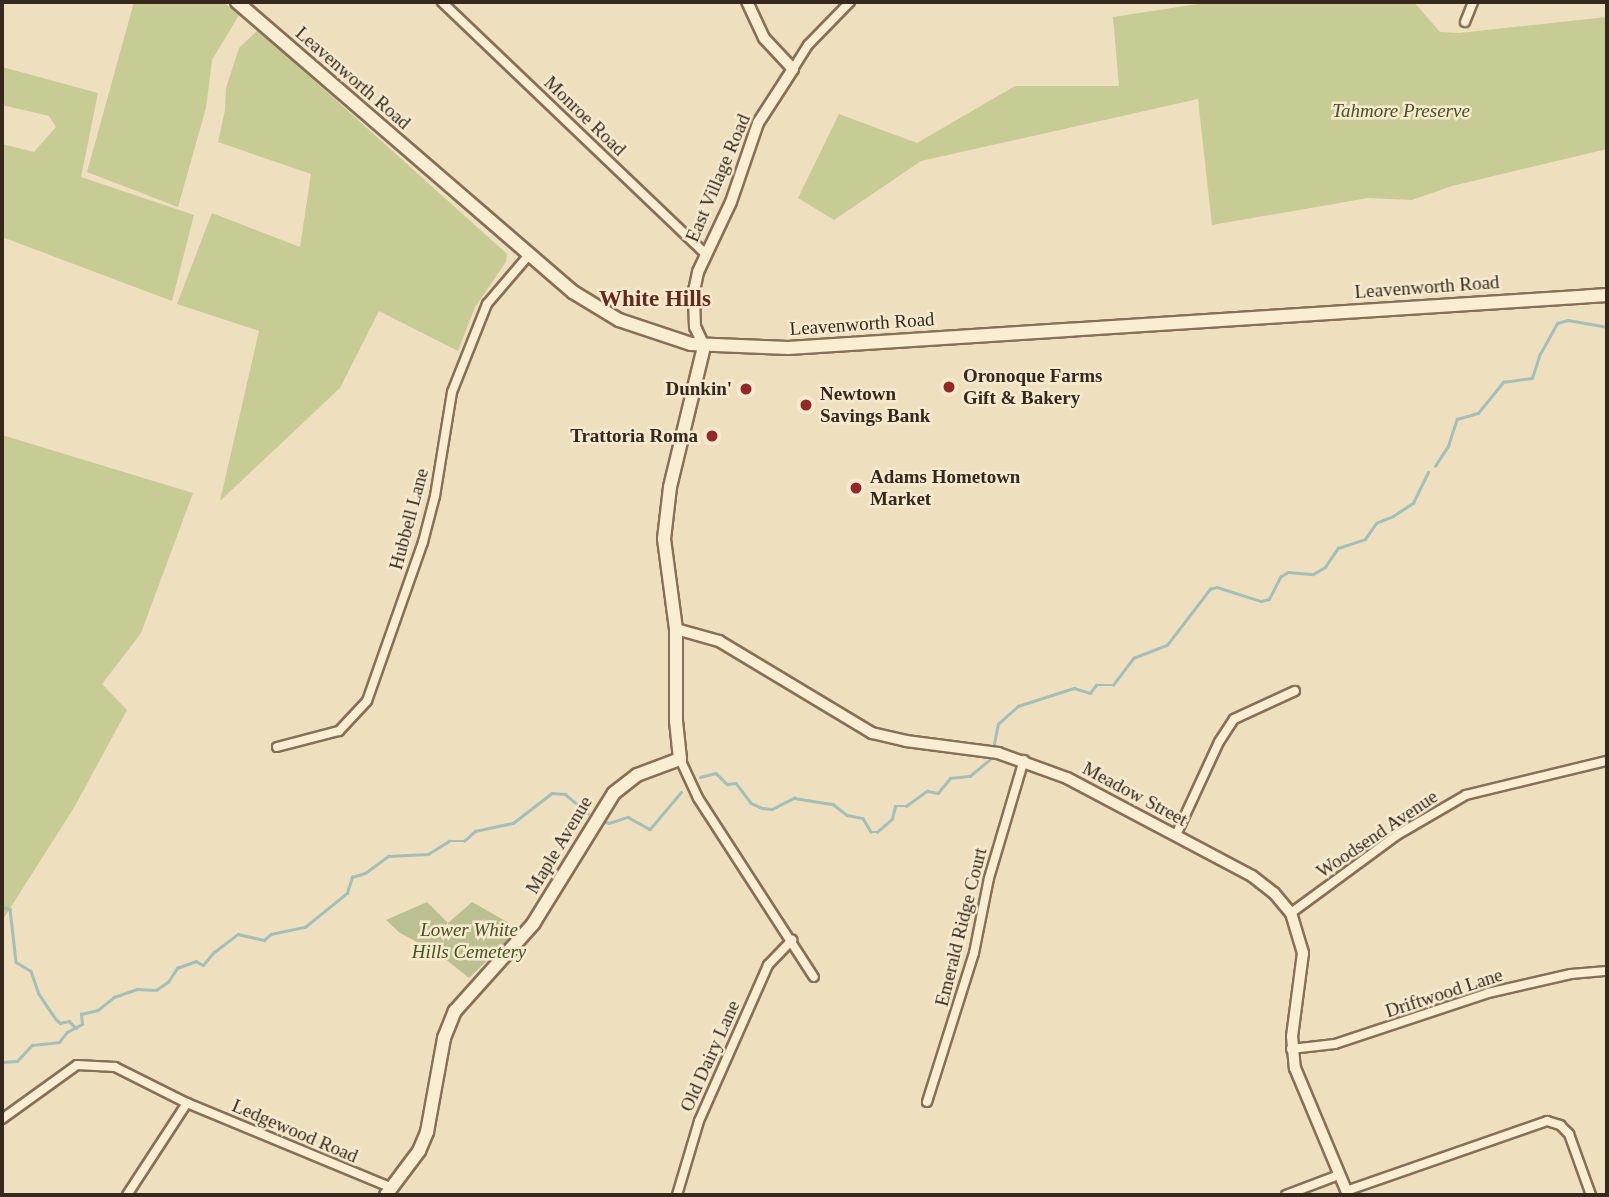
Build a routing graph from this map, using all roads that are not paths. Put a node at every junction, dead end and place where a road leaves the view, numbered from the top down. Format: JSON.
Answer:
{"nodes":[{"id":1,"x":237,"y":2,"type":"edge"},
{"id":2,"x":442,"y":2,"type":"edge"},
{"id":3,"x":747,"y":2,"type":"edge"},
{"id":4,"x":850,"y":2,"type":"edge"},
{"id":5,"x":1473,"y":2,"type":"edge"},
{"id":6,"x":1465,"y":22,"type":"dead end"},
{"id":7,"x":793,"y":69,"type":"junction"},
{"id":8,"x":705,"y":253,"type":"junction"},
{"id":9,"x":527,"y":256,"type":"junction"},
{"id":10,"x":1607,"y":295,"type":"edge"},
{"id":11,"x":704,"y":346,"type":"junction"},
{"id":12,"x":676,"y":629,"type":"junction"},
{"id":13,"x":1295,"y":691,"type":"dead end"},
{"id":14,"x":277,"y":747,"type":"dead end"},
{"id":15,"x":680,"y":759,"type":"junction"},
{"id":16,"x":1024,"y":760,"type":"junction"},
{"id":17,"x":1607,"y":761,"type":"edge"},
{"id":18,"x":1176,"y":835,"type":"junction"},
{"id":19,"x":1291,"y":913,"type":"junction"},
{"id":20,"x":792,"y":940,"type":"junction"},
{"id":21,"x":1607,"y":971,"type":"edge"},
{"id":22,"x":814,"y":977,"type":"dead end"},
{"id":23,"x":1292,"y":1049,"type":"junction"},
{"id":24,"x":927,"y":1102,"type":"dead end"},
{"id":25,"x":187,"y":1103,"type":"junction"},
{"id":26,"x":2,"y":1119,"type":"edge"},
{"id":27,"x":1339,"y":1175,"type":"junction"},
{"id":28,"x":389,"y":1192,"type":"edge"},
{"id":29,"x":1347,"y":1193,"type":"edge"},
{"id":30,"x":127,"y":1195,"type":"edge"},
{"id":31,"x":677,"y":1195,"type":"edge"},
{"id":32,"x":1286,"y":1195,"type":"edge"},
{"id":33,"x":1591,"y":1195,"type":"edge"}],
"edges":[{"from":1,"to":9,"type":"main road","name":"Leavenworth Road"},
{"from":2,"to":8,"type":"street","name":"Monroe Road"},
{"from":3,"to":7,"type":"street"},
{"from":4,"to":7,"type":"street"},
{"from":5,"to":6,"type":"street"},
{"from":7,"to":8,"type":"street","name":"East Village Road"},
{"from":8,"to":11,"type":"street","name":"East Village Road"},
{"from":9,"to":11,"type":"main road","name":"Leavenworth Road"},
{"from":9,"to":14,"type":"street","name":"Hubbell Lane"},
{"from":10,"to":11,"type":"main road","name":"Leavenworth Road"},
{"from":11,"to":12,"type":"main road"},
{"from":12,"to":15,"type":"main road"},
{"from":12,"to":16,"type":"street","name":"Meadow Street"},
{"from":13,"to":18,"type":"street"},
{"from":15,"to":20,"type":"street"},
{"from":15,"to":28,"type":"main road","name":"Maple Avenue"},
{"from":16,"to":18,"type":"street","name":"Meadow Street"},
{"from":16,"to":24,"type":"street","name":"Emerald Ridge Court"},
{"from":17,"to":19,"type":"street","name":"Woodsend Avenue"},
{"from":18,"to":19,"type":"street","name":"Meadow Street"},
{"from":19,"to":23,"type":"street","name":"Meadow Street"},
{"from":20,"to":22,"type":"street"},
{"from":20,"to":31,"type":"street","name":"Old Dairy Lane"},
{"from":21,"to":23,"type":"street","name":"Driftwood Lane"},
{"from":23,"to":27,"type":"street","name":"Meadow Street"},
{"from":25,"to":26,"type":"street","name":"Ledgewood Road"},
{"from":25,"to":28,"type":"street","name":"Ledgewood Road"},
{"from":25,"to":30,"type":"street"},
{"from":27,"to":29,"type":"street","name":"Meadow Street"},
{"from":27,"to":32,"type":"street"},
{"from":29,"to":33,"type":"street"}]}
